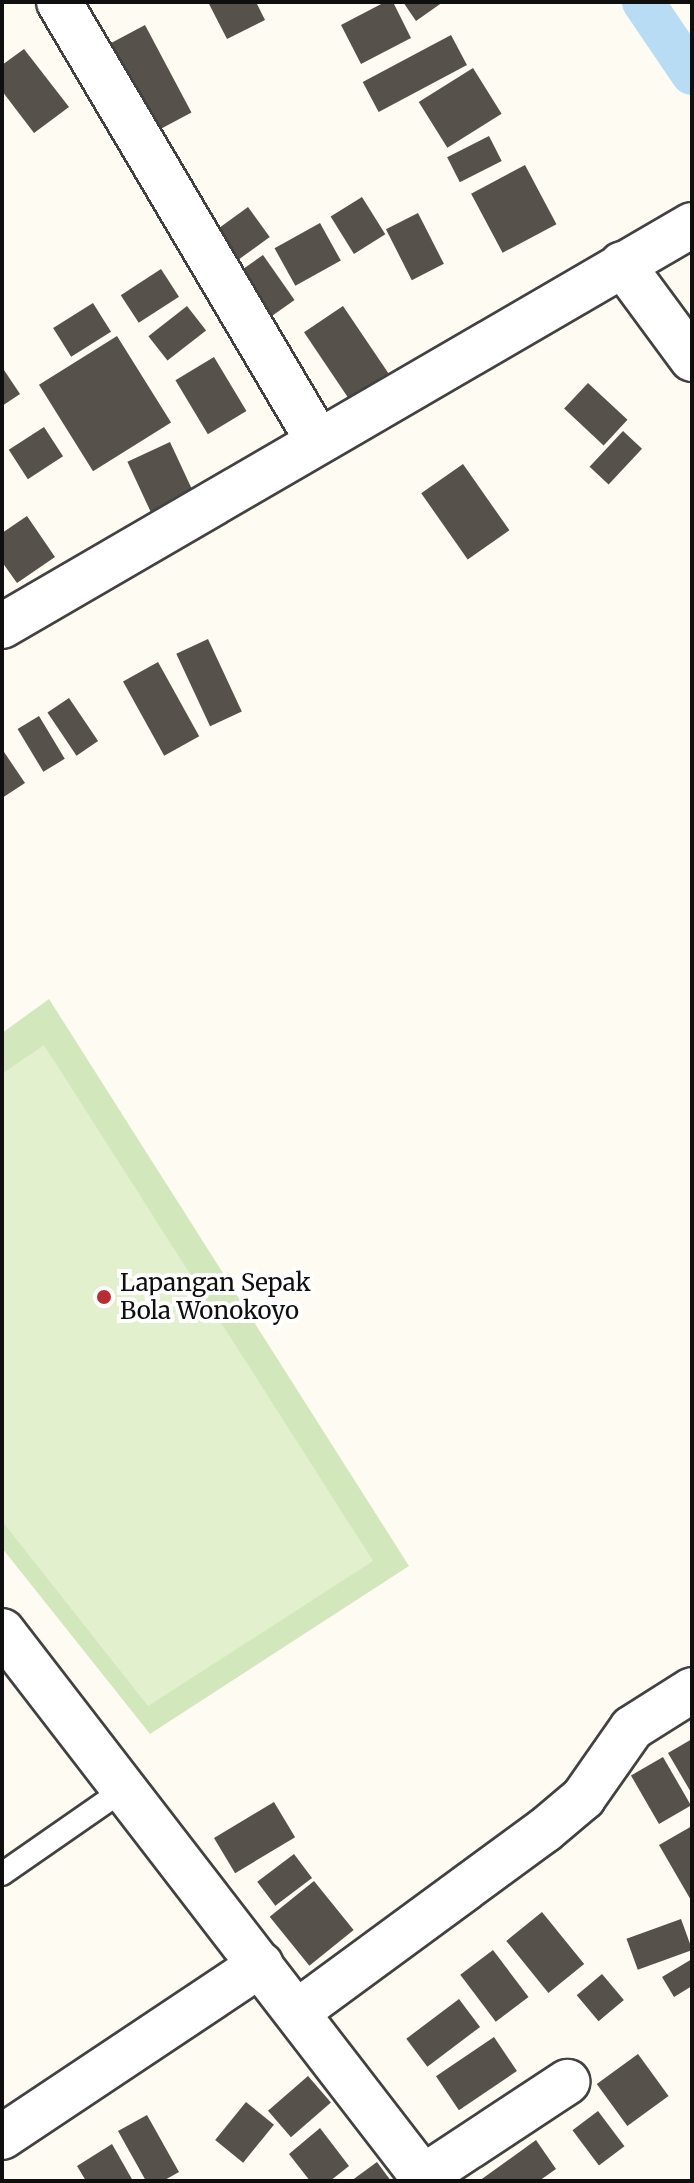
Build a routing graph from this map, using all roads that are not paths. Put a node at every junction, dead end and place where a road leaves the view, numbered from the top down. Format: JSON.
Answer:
{"nodes":[{"id":1,"x":59,"y":2,"type":"edge"},
{"id":2,"x":692,"y":225,"type":"edge"},
{"id":3,"x":622,"y":264,"type":"junction"},
{"id":4,"x":692,"y":359,"type":"edge"},
{"id":5,"x":317,"y":439,"type":"junction"},
{"id":6,"x":2,"y":626,"type":"edge"},
{"id":7,"x":2,"y":1631,"type":"edge"},
{"id":8,"x":692,"y":1690,"type":"edge"},
{"id":9,"x":123,"y":1790,"type":"junction"},
{"id":10,"x":2,"y":1874,"type":"edge"},
{"id":11,"x":261,"y":1964,"type":"junction"},
{"id":12,"x":297,"y":2012,"type":"junction"},
{"id":13,"x":567,"y":2082,"type":"dead end"},
{"id":14,"x":2,"y":2137,"type":"edge"},
{"id":15,"x":425,"y":2179,"type":"edge"}],
"edges":[{"from":1,"to":5,"type":"street"},
{"from":2,"to":3,"type":"street"},
{"from":3,"to":4,"type":"street"},
{"from":3,"to":5,"type":"street"},
{"from":5,"to":6,"type":"street"},
{"from":7,"to":9,"type":"street"},
{"from":8,"to":12,"type":"street"},
{"from":9,"to":10,"type":"lane"},
{"from":9,"to":11,"type":"street"},
{"from":11,"to":12,"type":"street"},
{"from":11,"to":14,"type":"street"},
{"from":12,"to":15,"type":"street"},
{"from":13,"to":15,"type":"street"}]}
